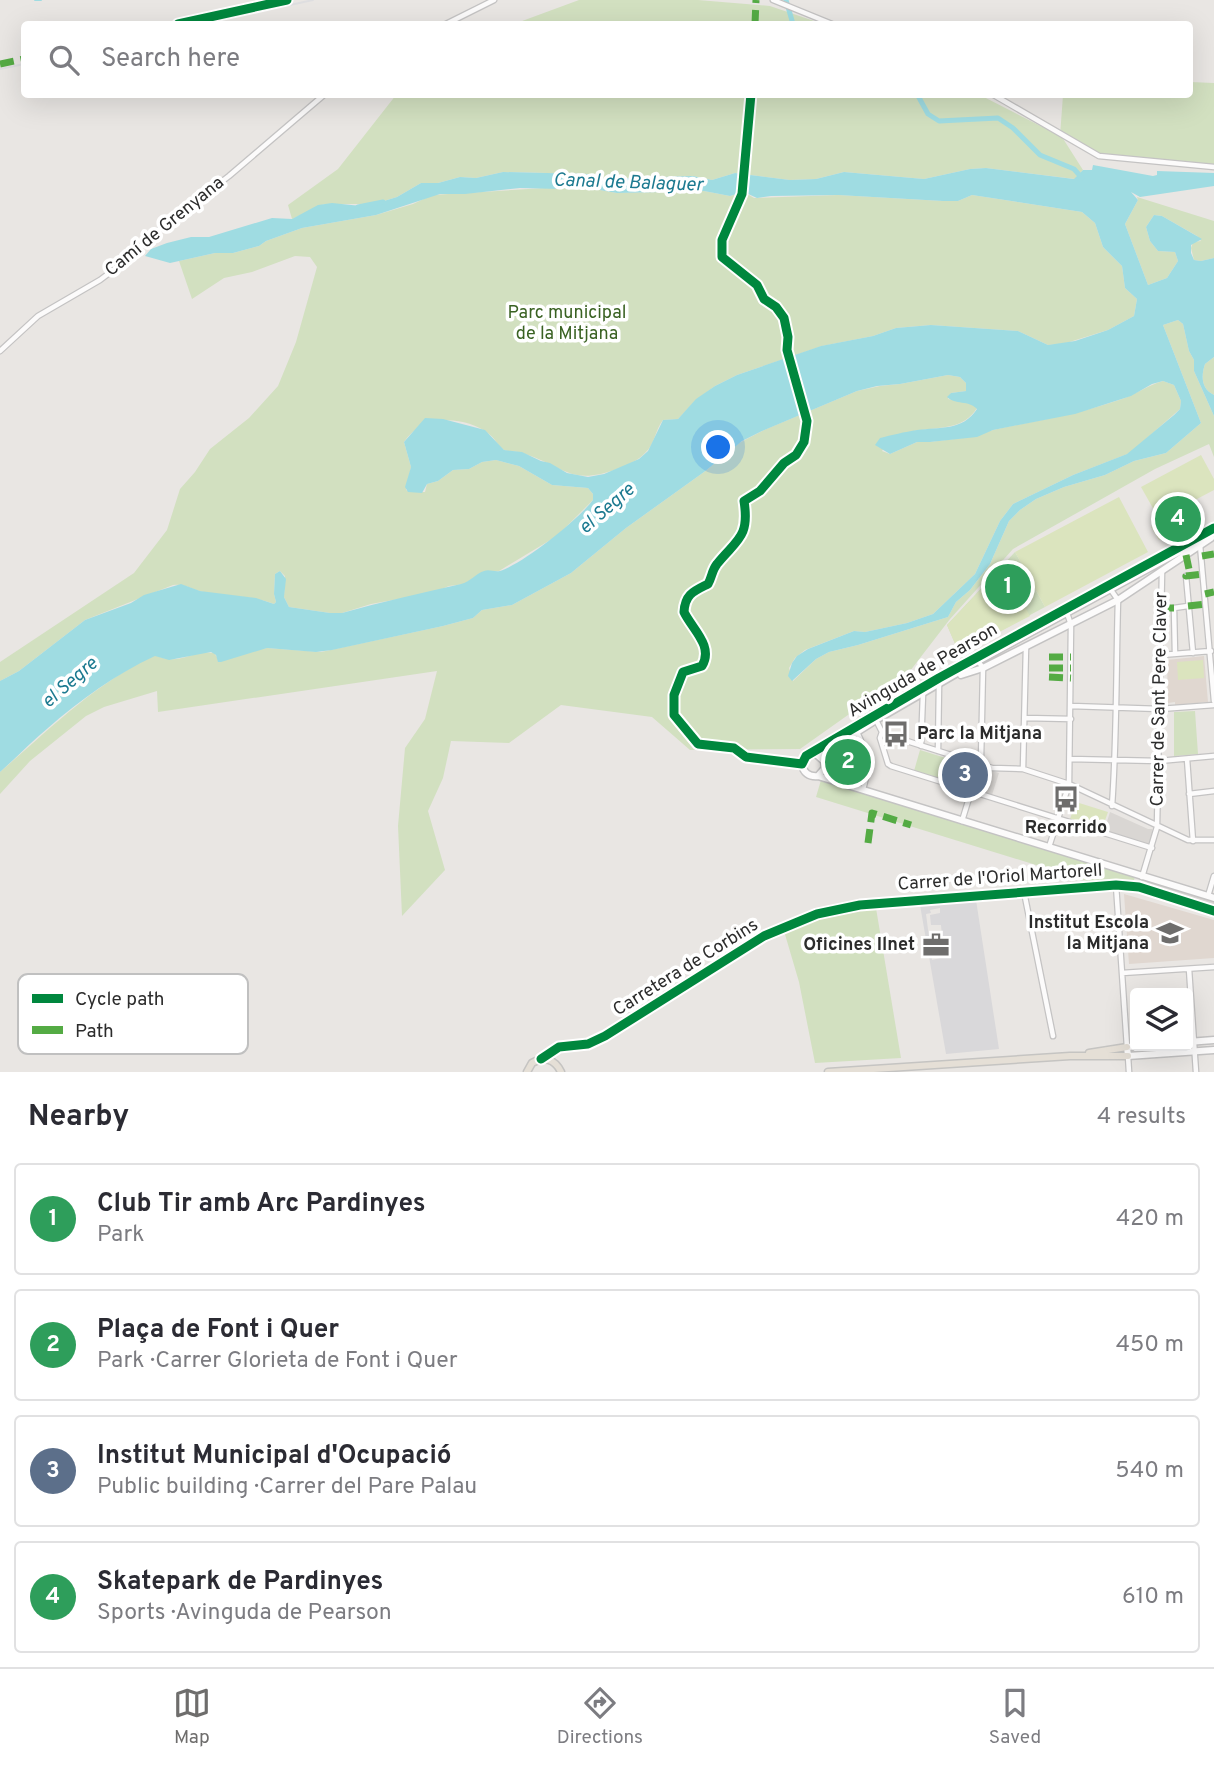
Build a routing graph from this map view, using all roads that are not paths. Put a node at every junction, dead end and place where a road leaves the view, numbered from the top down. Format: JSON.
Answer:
{"nodes":[{"id":1,"x":495,"y":0,"type":"edge"},
{"id":2,"x":773,"y":0,"type":"edge"},
{"id":3,"x":452,"y":21,"type":"edge"},
{"id":4,"x":825,"y":21,"type":"edge"},
{"id":5,"x":320,"y":98,"type":"edge"},
{"id":6,"x":999,"y":98,"type":"edge"},
{"id":7,"x":1214,"y":167,"type":"edge"},
{"id":8,"x":0,"y":351,"type":"edge"},
{"id":9,"x":1214,"y":534,"type":"edge"},
{"id":10,"x":1200,"y":543,"type":"junction"},
{"id":11,"x":1165,"y":559,"type":"junction"},
{"id":12,"x":1153,"y":566,"type":"junction"},
{"id":13,"x":1160,"y":573,"type":"junction"},
{"id":14,"x":1186,"y":576,"type":"dead end"},
{"id":15,"x":1111,"y":590,"type":"junction"},
{"id":16,"x":1118,"y":600,"type":"junction"},
{"id":17,"x":1188,"y":606,"type":"junction"},
{"id":18,"x":1067,"y":614,"type":"junction"},
{"id":19,"x":1211,"y":614,"type":"edge"},
{"id":20,"x":1072,"y":625,"type":"junction"},
{"id":21,"x":1026,"y":647,"type":"junction"},
{"id":22,"x":1211,"y":651,"type":"junction"},
{"id":23,"x":1193,"y":653,"type":"junction"},
{"id":24,"x":1175,"y":654,"type":"junction"},
{"id":25,"x":1161,"y":655,"type":"junction"},
{"id":26,"x":978,"y":661,"type":"junction"},
{"id":27,"x":984,"y":668,"type":"junction"},
{"id":28,"x":949,"y":679,"type":"junction"},
{"id":29,"x":939,"y":684,"type":"junction"},
{"id":30,"x":923,"y":694,"type":"junction"},
{"id":31,"x":1214,"y":703,"type":"edge"},
{"id":32,"x":1071,"y":706,"type":"junction"},
{"id":33,"x":1114,"y":708,"type":"junction"},
{"id":34,"x":1160,"y":709,"type":"junction"},
{"id":35,"x":1025,"y":718,"type":"junction"},
{"id":36,"x":1071,"y":719,"type":"junction"},
{"id":37,"x":876,"y":720,"type":"junction"},
{"id":38,"x":857,"y":731,"type":"junction"},
{"id":39,"x":882,"y":732,"type":"junction"},
{"id":40,"x":921,"y":746,"type":"junction"},
{"id":41,"x":938,"y":751,"type":"junction"},
{"id":42,"x":820,"y":756,"type":"junction"},
{"id":43,"x":1214,"y":756,"type":"edge"},
{"id":44,"x":1070,"y":759,"type":"junction"},
{"id":45,"x":1116,"y":759,"type":"junction"},
{"id":46,"x":1187,"y":759,"type":"junction"},
{"id":47,"x":1159,"y":761,"type":"junction"},
{"id":48,"x":980,"y":764,"type":"junction"},
{"id":49,"x":1023,"y":769,"type":"junction"},
{"id":50,"x":822,"y":775,"type":"junction"},
{"id":51,"x":1069,"y":784,"type":"junction"},
{"id":52,"x":863,"y":789,"type":"junction"},
{"id":53,"x":971,"y":791,"type":"junction"},
{"id":54,"x":1214,"y":791,"type":"edge"},
{"id":55,"x":1189,"y":794,"type":"junction"},
{"id":56,"x":1112,"y":806,"type":"junction"},
{"id":57,"x":1058,"y":817,"type":"junction"},
{"id":58,"x":962,"y":821,"type":"junction"},
{"id":59,"x":1157,"y":827,"type":"junction"},
{"id":60,"x":1214,"y":840,"type":"edge"},
{"id":61,"x":1193,"y":841,"type":"junction"},
{"id":62,"x":1049,"y":847,"type":"junction"},
{"id":63,"x":1152,"y":848,"type":"junction"},
{"id":64,"x":1214,"y":876,"type":"edge"},
{"id":65,"x":1142,"y":877,"type":"junction"},
{"id":66,"x":1116,"y":885,"type":"junction"},
{"id":67,"x":1139,"y":887,"type":"junction"},
{"id":68,"x":1024,"y":892,"type":"junction"},
{"id":69,"x":1211,"y":897,"type":"edge"},
{"id":70,"x":864,"y":904,"type":"joint"},
{"id":71,"x":1214,"y":911,"type":"edge"},
{"id":72,"x":1214,"y":967,"type":"edge"},
{"id":73,"x":1189,"y":969,"type":"junction"},
{"id":74,"x":1122,"y":973,"type":"junction"},
{"id":75,"x":1190,"y":988,"type":"edge"},
{"id":76,"x":1053,"y":1036,"type":"dead end"},
{"id":77,"x":1214,"y":1040,"type":"edge"},
{"id":78,"x":1193,"y":1042,"type":"edge"},
{"id":79,"x":565,"y":1046,"type":"junction"},
{"id":80,"x":1127,"y":1047,"type":"junction"},
{"id":81,"x":1130,"y":1047,"type":"edge"},
{"id":82,"x":1193,"y":1047,"type":"edge"},
{"id":83,"x":1214,"y":1050,"type":"edge"},
{"id":84,"x":1195,"y":1052,"type":"junction"},
{"id":85,"x":1070,"y":1056,"type":"junction"},
{"id":86,"x":1128,"y":1056,"type":"junction"},
{"id":87,"x":541,"y":1059,"type":"junction"},
{"id":88,"x":559,"y":1069,"type":"edge"},
{"id":89,"x":527,"y":1070,"type":"edge"},
{"id":90,"x":828,"y":1072,"type":"edge"},
{"id":91,"x":1129,"y":1072,"type":"edge"},
{"id":92,"x":1196,"y":1072,"type":"edge"}],
"edges":[{"from":1,"to":3,"type":"street"},
{"from":2,"to":4,"type":"street"},
{"from":5,"to":8,"type":"street","name":"Camí de Grenyana"},
{"from":6,"to":7,"type":"street"},
{"from":9,"to":10,"type":"street"},
{"from":10,"to":11,"type":"street","name":"Avinguda de Pearson"},
{"from":10,"to":13,"type":"street","name":"Avinguda de Pearson"},
{"from":10,"to":19,"type":"street"},
{"from":11,"to":12,"type":"street","name":"Avinguda de Pearson"},
{"from":11,"to":13,"type":"street"},
{"from":12,"to":13,"type":"street"},
{"from":12,"to":15,"type":"street","name":"Avinguda de Pearson"},
{"from":13,"to":16,"type":"street","name":"Avinguda de Pearson"},
{"from":13,"to":25,"type":"street","name":"Carrer de Sant Pere Claver"},
{"from":14,"to":17,"type":"street"},
{"from":15,"to":16,"type":"street"},
{"from":15,"to":18,"type":"street","name":"Avinguda de Pearson"},
{"from":16,"to":20,"type":"street","name":"Avinguda de Pearson"},
{"from":16,"to":33,"type":"street"},
{"from":17,"to":23,"type":"street"},
{"from":17,"to":24,"type":"street"},
{"from":18,"to":20,"type":"street"},
{"from":18,"to":26,"type":"street","name":"Avinguda de Pearson"},
{"from":19,"to":22,"type":"street"},
{"from":20,"to":21,"type":"street","name":"Avinguda de Pearson"},
{"from":20,"to":32,"type":"street"},
{"from":21,"to":27,"type":"street","name":"Avinguda de Pearson"},
{"from":21,"to":35,"type":"street"},
{"from":22,"to":23,"type":"street"},
{"from":22,"to":31,"type":"street"},
{"from":23,"to":24,"type":"street"},
{"from":24,"to":25,"type":"street"},
{"from":25,"to":34,"type":"street","name":"Carrer de Sant Pere Claver"},
{"from":26,"to":27,"type":"street"},
{"from":26,"to":28,"type":"street","name":"Avinguda de Pearson"},
{"from":27,"to":28,"type":"street","name":"Avinguda de Pearson"},
{"from":27,"to":48,"type":"street"},
{"from":28,"to":29,"type":"street","name":"Avinguda de Pearson"},
{"from":29,"to":30,"type":"street","name":"Avinguda de Pearson"},
{"from":29,"to":41,"type":"street"},
{"from":30,"to":37,"type":"street","name":"Avinguda de Pearson"},
{"from":30,"to":40,"type":"street"},
{"from":31,"to":34,"type":"street"},
{"from":32,"to":33,"type":"street"},
{"from":32,"to":36,"type":"street"},
{"from":33,"to":34,"type":"street"},
{"from":33,"to":45,"type":"street"},
{"from":34,"to":47,"type":"street","name":"Carrer de Sant Pere Claver"},
{"from":35,"to":36,"type":"street"},
{"from":35,"to":49,"type":"street"},
{"from":36,"to":44,"type":"street"},
{"from":37,"to":38,"type":"street","name":"Avinguda de Pearson"},
{"from":37,"to":39,"type":"street"},
{"from":38,"to":42,"type":"street","name":"Avinguda de Pearson"},
{"from":38,"to":52,"type":"street"},
{"from":39,"to":40,"type":"street"},
{"from":39,"to":53,"type":"street"},
{"from":40,"to":41,"type":"street"},
{"from":41,"to":48,"type":"street"},
{"from":42,"to":50,"type":"street"},
{"from":42,"to":50,"type":"street"},
{"from":43,"to":46,"type":"street"},
{"from":44,"to":45,"type":"street"},
{"from":44,"to":51,"type":"street"},
{"from":45,"to":47,"type":"street"},
{"from":45,"to":56,"type":"street"},
{"from":46,"to":47,"type":"street"},
{"from":46,"to":55,"type":"street"},
{"from":47,"to":59,"type":"street","name":"Carrer de Sant Pere Claver"},
{"from":48,"to":49,"type":"street"},
{"from":48,"to":53,"type":"street"},
{"from":49,"to":51,"type":"street"},
{"from":50,"to":52,"type":"street"},
{"from":51,"to":56,"type":"street"},
{"from":51,"to":57,"type":"street"},
{"from":52,"to":58,"type":"street"},
{"from":53,"to":57,"type":"street"},
{"from":53,"to":58,"type":"street"},
{"from":54,"to":55,"type":"street"},
{"from":55,"to":61,"type":"street"},
{"from":56,"to":59,"type":"street"},
{"from":57,"to":62,"type":"street"},
{"from":57,"to":63,"type":"street"},
{"from":58,"to":62,"type":"street"},
{"from":59,"to":61,"type":"street"},
{"from":59,"to":63,"type":"street","name":"Carrer de Sant Pere Claver"},
{"from":60,"to":61,"type":"street"},
{"from":62,"to":65,"type":"street"},
{"from":63,"to":65,"type":"street","name":"Carrer de Sant Pere Claver"},
{"from":64,"to":69,"type":"street"},
{"from":65,"to":67,"type":"street"},
{"from":65,"to":69,"type":"street"},
{"from":66,"to":67,"type":"street","name":"Carrer de l'Oriol Martorell"},
{"from":66,"to":68,"type":"street","name":"Carrer de l'Oriol Martorell"},
{"from":66,"to":74,"type":"street"},
{"from":67,"to":71,"type":"street","name":"Carrer de l'Oriol Martorell"},
{"from":68,"to":70,"type":"street","name":"Carrer de l'Oriol Martorell"},
{"from":68,"to":76,"type":"street"},
{"from":70,"to":79,"type":"street","name":"Carretera de Corbins"},
{"from":72,"to":73,"type":"street"},
{"from":73,"to":74,"type":"street"},
{"from":73,"to":75,"type":"street"},
{"from":74,"to":80,"type":"street"},
{"from":77,"to":78,"type":"street"},
{"from":79,"to":87,"type":"street","name":"Carretera de Corbins"},
{"from":79,"to":88,"type":"street"},
{"from":80,"to":81,"type":"street"},
{"from":80,"to":85,"type":"main road"},
{"from":80,"to":86,"type":"street"},
{"from":82,"to":84,"type":"street"},
{"from":83,"to":84,"type":"street"},
{"from":84,"to":86,"type":"street"},
{"from":84,"to":92,"type":"street"},
{"from":85,"to":86,"type":"main road"},
{"from":85,"to":90,"type":"main road"},
{"from":86,"to":91,"type":"street"},
{"from":87,"to":88,"type":"main road"},
{"from":87,"to":89,"type":"main road"}]}
